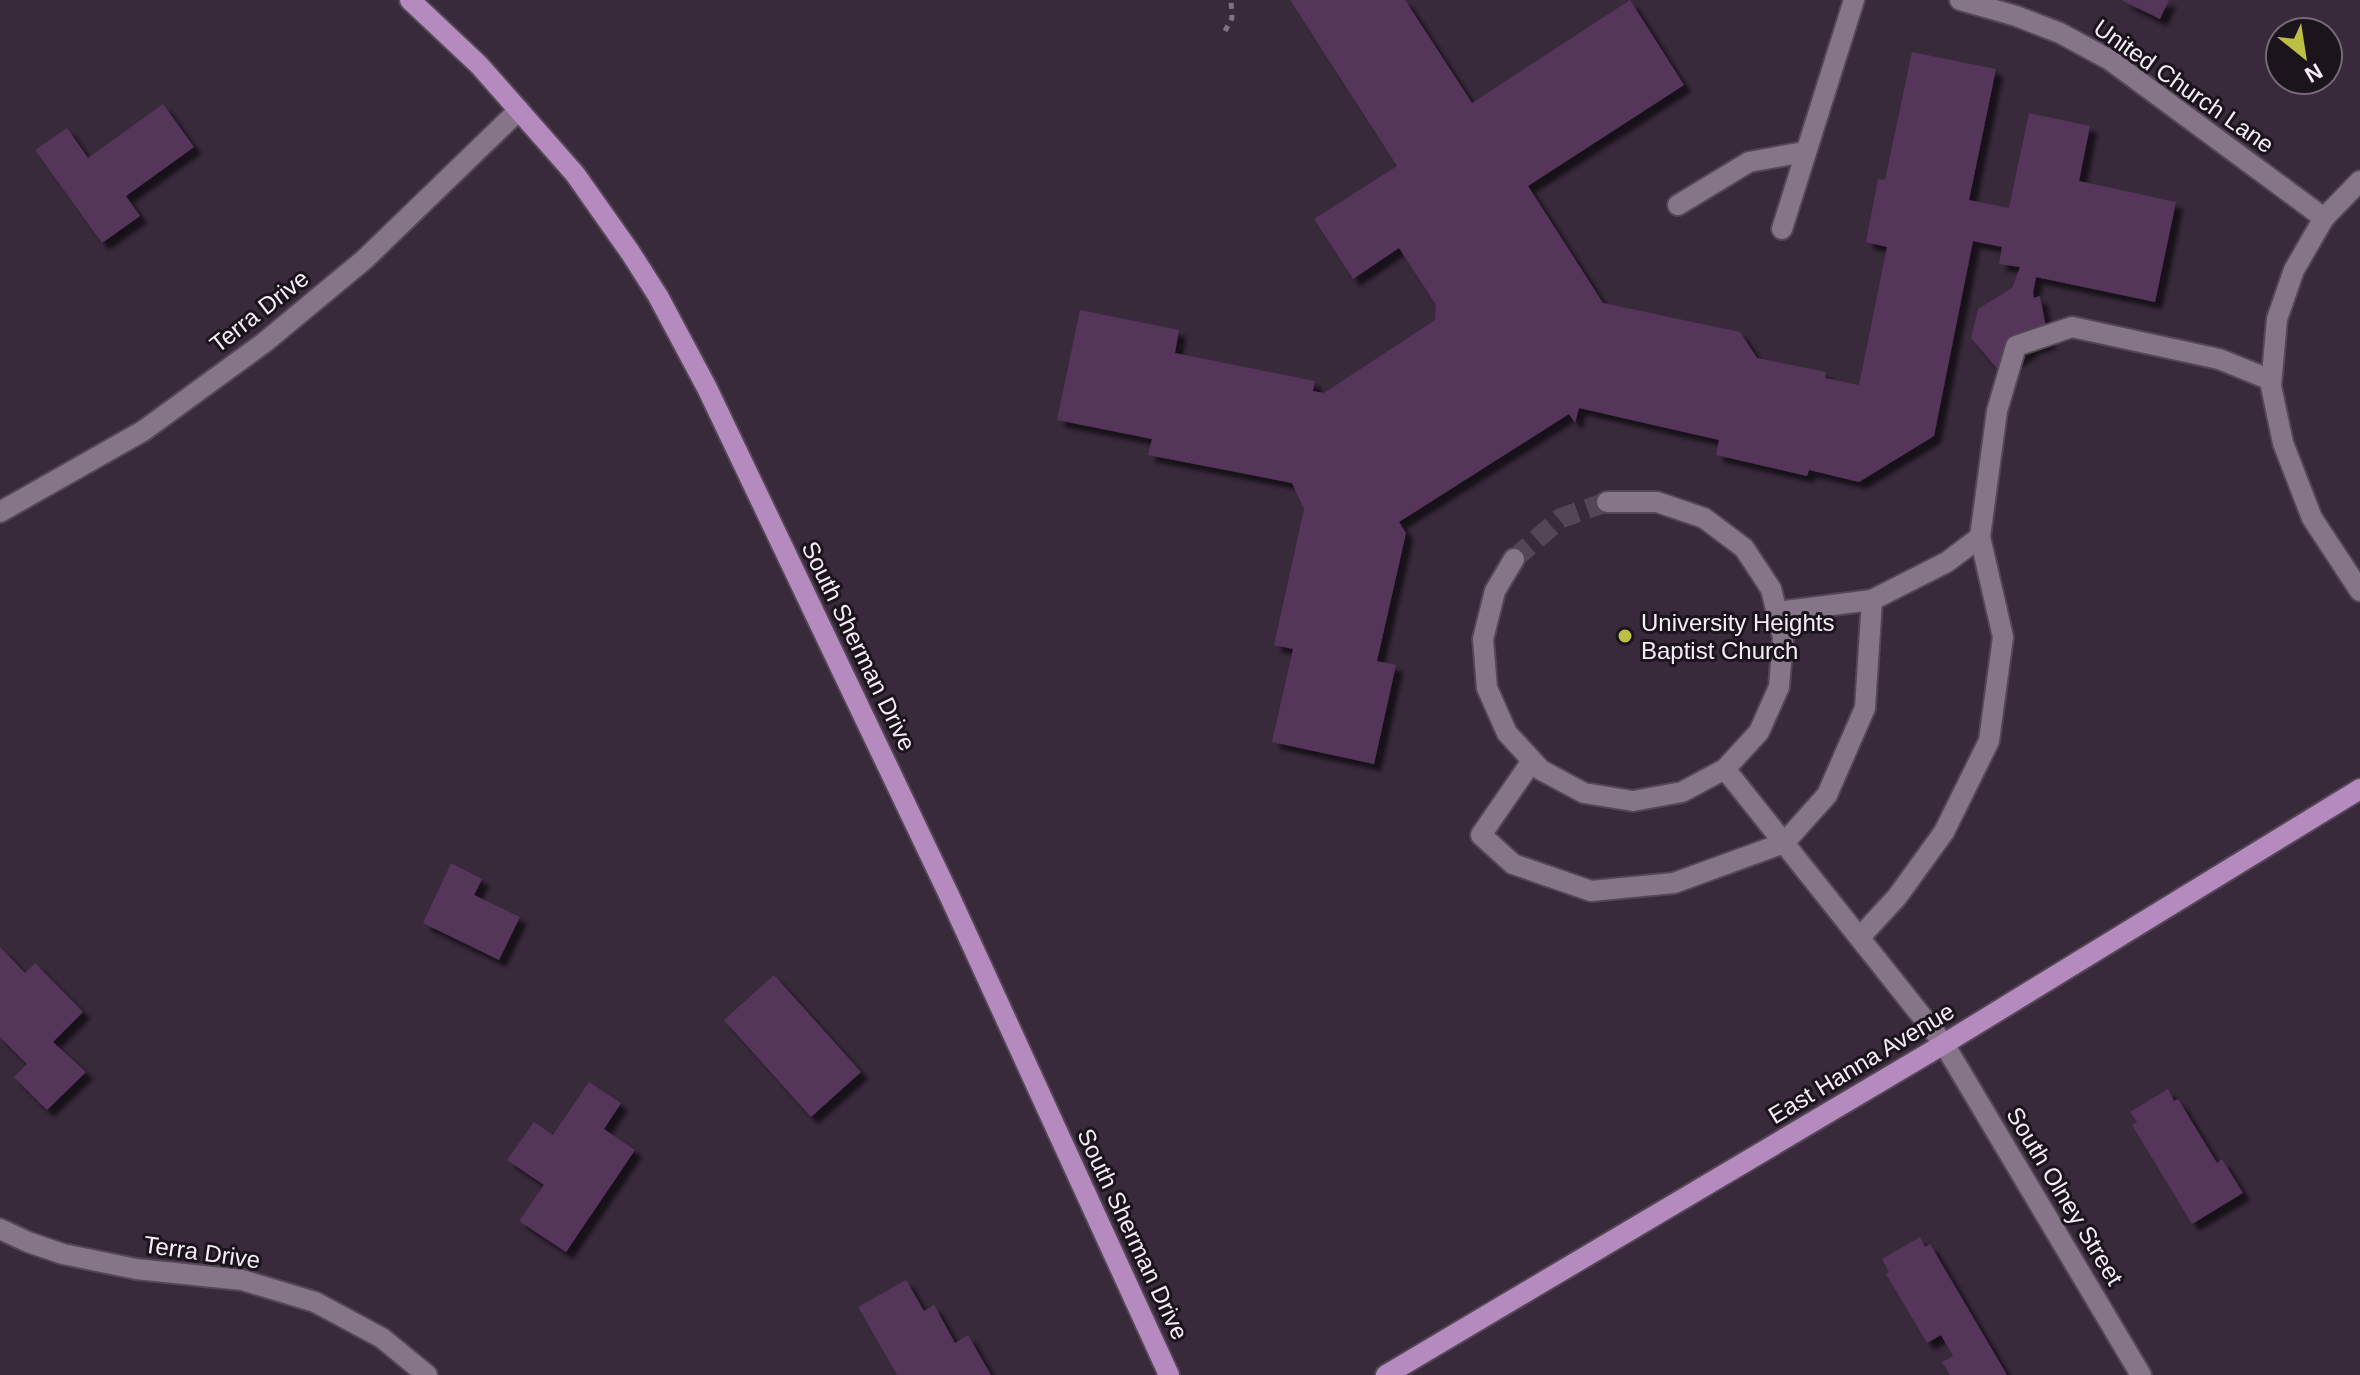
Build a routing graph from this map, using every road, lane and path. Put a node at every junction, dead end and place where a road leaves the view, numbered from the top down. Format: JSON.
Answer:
{"nodes":[{"id":1,"x":410,"y":0,"type":"edge"},
{"id":2,"x":1231,"y":0,"type":"edge"},
{"id":3,"x":1854,"y":0,"type":"edge"},
{"id":4,"x":1960,"y":0,"type":"edge"},
{"id":5,"x":1225,"y":31,"type":"dead end"},
{"id":6,"x":519,"y":110,"type":"junction"},
{"id":7,"x":1804,"y":152,"type":"junction"},
{"id":8,"x":2360,"y":181,"type":"edge"},
{"id":9,"x":1678,"y":205,"type":"dead end"},
{"id":10,"x":2324,"y":218,"type":"junction"},
{"id":11,"x":1782,"y":229,"type":"dead end"},
{"id":12,"x":2271,"y":380,"type":"junction"},
{"id":13,"x":1607,"y":502,"type":"tunnel mouth"},
{"id":14,"x":0,"y":512,"type":"edge"},
{"id":15,"x":1980,"y":537,"type":"junction"},
{"id":16,"x":1514,"y":559,"type":"tunnel mouth"},
{"id":17,"x":2360,"y":591,"type":"edge"},
{"id":18,"x":1872,"y":600,"type":"junction"},
{"id":19,"x":1777,"y":612,"type":"junction"},
{"id":20,"x":1532,"y":761,"type":"junction"},
{"id":21,"x":1725,"y":769,"type":"junction"},
{"id":22,"x":2360,"y":789,"type":"edge"},
{"id":23,"x":1784,"y":843,"type":"junction"},
{"id":24,"x":1860,"y":937,"type":"junction"},
{"id":25,"x":1944,"y":1044,"type":"junction"},
{"id":26,"x":0,"y":1229,"type":"edge"},
{"id":27,"x":427,"y":1375,"type":"edge"},
{"id":28,"x":1169,"y":1375,"type":"edge"},
{"id":29,"x":1386,"y":1375,"type":"edge"},
{"id":30,"x":2141,"y":1375,"type":"edge"}],
"edges":[{"from":1,"to":6,"type":"main road","name":"South Sherman Drive"},
{"from":2,"to":5,"type":"path"},
{"from":3,"to":7,"type":"street"},
{"from":4,"to":10,"type":"street","name":"United Church Lane"},
{"from":6,"to":14,"type":"street","name":"Terra Drive"},
{"from":6,"to":28,"type":"main road","name":"South Sherman Drive"},
{"from":7,"to":9,"type":"street"},
{"from":7,"to":11,"type":"street"},
{"from":8,"to":10,"type":"street"},
{"from":10,"to":12,"type":"street"},
{"from":12,"to":15,"type":"street"},
{"from":12,"to":17,"type":"street"},
{"from":13,"to":19,"type":"street"},
{"from":15,"to":18,"type":"street"},
{"from":15,"to":24,"type":"street"},
{"from":16,"to":20,"type":"street"},
{"from":18,"to":19,"type":"street"},
{"from":18,"to":23,"type":"street"},
{"from":19,"to":21,"type":"street"},
{"from":20,"to":21,"type":"street"},
{"from":20,"to":23,"type":"street"},
{"from":21,"to":23,"type":"street","name":"South Olney Street"},
{"from":22,"to":25,"type":"main road","name":"East Hanna Avenue"},
{"from":23,"to":24,"type":"street","name":"South Olney Street"},
{"from":24,"to":25,"type":"street","name":"South Olney Street"},
{"from":25,"to":29,"type":"main road","name":"East Hanna Avenue"},
{"from":25,"to":30,"type":"street","name":"South Olney Street"},
{"from":26,"to":27,"type":"street","name":"Terra Drive"}]}
